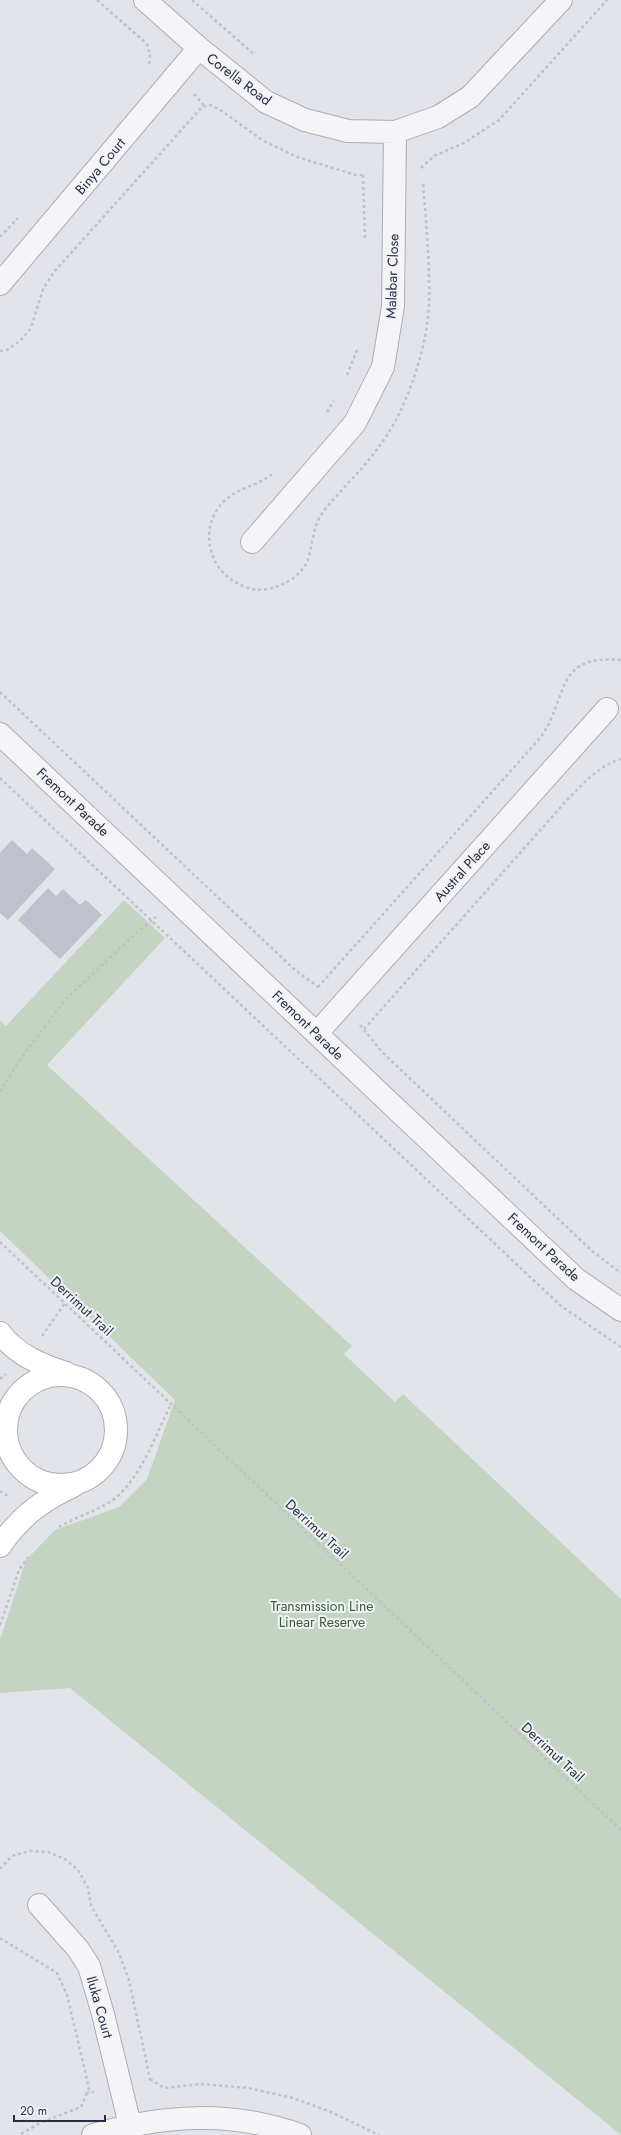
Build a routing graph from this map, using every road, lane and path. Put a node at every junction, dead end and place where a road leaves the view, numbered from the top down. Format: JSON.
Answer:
{"nodes":[{"id":1,"x":97,"y":0,"type":"edge"},
{"id":2,"x":145,"y":0,"type":"edge"},
{"id":3,"x":192,"y":0,"type":"edge"},
{"id":4,"x":561,"y":0,"type":"edge"},
{"id":5,"x":607,"y":0,"type":"edge"},
{"id":6,"x":199,"y":48,"type":"junction"},
{"id":7,"x":257,"y":58,"type":"dead end"},
{"id":8,"x":149,"y":68,"type":"dead end"},
{"id":9,"x":395,"y":132,"type":"junction"},
{"id":10,"x":394,"y":174,"type":"junction"},
{"id":11,"x":21,"y":214,"type":"dead end"},
{"id":12,"x":0,"y":237,"type":"edge"},
{"id":13,"x":0,"y":284,"type":"edge"},
{"id":14,"x":0,"y":352,"type":"edge"},
{"id":15,"x":252,"y":542,"type":"dead end"},
{"id":16,"x":621,"y":660,"type":"edge"},
{"id":17,"x":0,"y":692,"type":"edge"},
{"id":18,"x":607,"y":709,"type":"dead end"},
{"id":19,"x":0,"y":734,"type":"edge"},
{"id":20,"x":621,"y":759,"type":"edge"},
{"id":21,"x":0,"y":778,"type":"edge"},
{"id":22,"x":177,"y":900,"type":"junction"},
{"id":23,"x":152,"y":921,"type":"junction"},
{"id":24,"x":318,"y":987,"type":"junction"},
{"id":25,"x":340,"y":1006,"type":"junction"},
{"id":26,"x":364,"y":1029,"type":"junction"},
{"id":27,"x":317,"y":1033,"type":"junction"},
{"id":28,"x":0,"y":1092,"type":"edge"},
{"id":29,"x":0,"y":1242,"type":"edge"},
{"id":30,"x":621,"y":1273,"type":"edge"},
{"id":31,"x":621,"y":1310,"type":"edge"},
{"id":32,"x":0,"y":1333,"type":"edge"},
{"id":33,"x":621,"y":1347,"type":"edge"},
{"id":34,"x":79,"y":1378,"type":"junction"},
{"id":35,"x":0,"y":1396,"type":"edge"},
{"id":36,"x":6,"y":1428,"type":"junction"},
{"id":37,"x":0,"y":1454,"type":"edge"},
{"id":38,"x":83,"y":1481,"type":"junction"},
{"id":39,"x":0,"y":1546,"type":"edge"},
{"id":40,"x":32,"y":1550,"type":"dead end"},
{"id":41,"x":0,"y":1625,"type":"edge"},
{"id":42,"x":621,"y":1830,"type":"edge"},
{"id":43,"x":39,"y":1905,"type":"dead end"},
{"id":44,"x":0,"y":1938,"type":"edge"},
{"id":45,"x":130,"y":2125,"type":"junction"},
{"id":46,"x":19,"y":2135,"type":"edge"},
{"id":47,"x":93,"y":2135,"type":"edge"},
{"id":48,"x":300,"y":2135,"type":"edge"}],
"edges":[{"from":1,"to":8,"type":"path"},
{"from":2,"to":6,"type":"street","name":"Corella Road"},
{"from":3,"to":7,"type":"path"},
{"from":4,"to":9,"type":"street","name":"Corella Road"},
{"from":5,"to":10,"type":"path"},
{"from":6,"to":9,"type":"street","name":"Corella Road"},
{"from":6,"to":13,"type":"street","name":"Binya Court"},
{"from":9,"to":10,"type":"street","name":"Malabar Close"},
{"from":10,"to":14,"type":"path"},
{"from":10,"to":15,"type":"street","name":"Malabar Close"},
{"from":11,"to":12,"type":"path"},
{"from":16,"to":24,"type":"path"},
{"from":17,"to":24,"type":"path"},
{"from":18,"to":25,"type":"street","name":"Austral Place"},
{"from":19,"to":22,"type":"street","name":"Fremont Parade"},
{"from":20,"to":26,"type":"path"},
{"from":21,"to":23,"type":"path"},
{"from":22,"to":23,"type":"path"},
{"from":22,"to":27,"type":"street","name":"Fremont Parade"},
{"from":23,"to":28,"type":"path"},
{"from":23,"to":33,"type":"path"},
{"from":24,"to":25,"type":"path"},
{"from":25,"to":26,"type":"path"},
{"from":25,"to":27,"type":"street","name":"Austral Place"},
{"from":26,"to":30,"type":"path"},
{"from":27,"to":31,"type":"street","name":"Fremont Parade"},
{"from":29,"to":42,"type":"path","name":"Derrimut Trail"},
{"from":32,"to":34,"type":"street"},
{"from":34,"to":36,"type":"street"},
{"from":34,"to":38,"type":"street"},
{"from":35,"to":36,"type":"street"},
{"from":36,"to":37,"type":"street"},
{"from":36,"to":38,"type":"street"},
{"from":38,"to":39,"type":"street"},
{"from":40,"to":41,"type":"path"},
{"from":43,"to":45,"type":"street","name":"Iluka Court"},
{"from":44,"to":46,"type":"path"},
{"from":45,"to":47,"type":"street"},
{"from":45,"to":48,"type":"street"}]}
